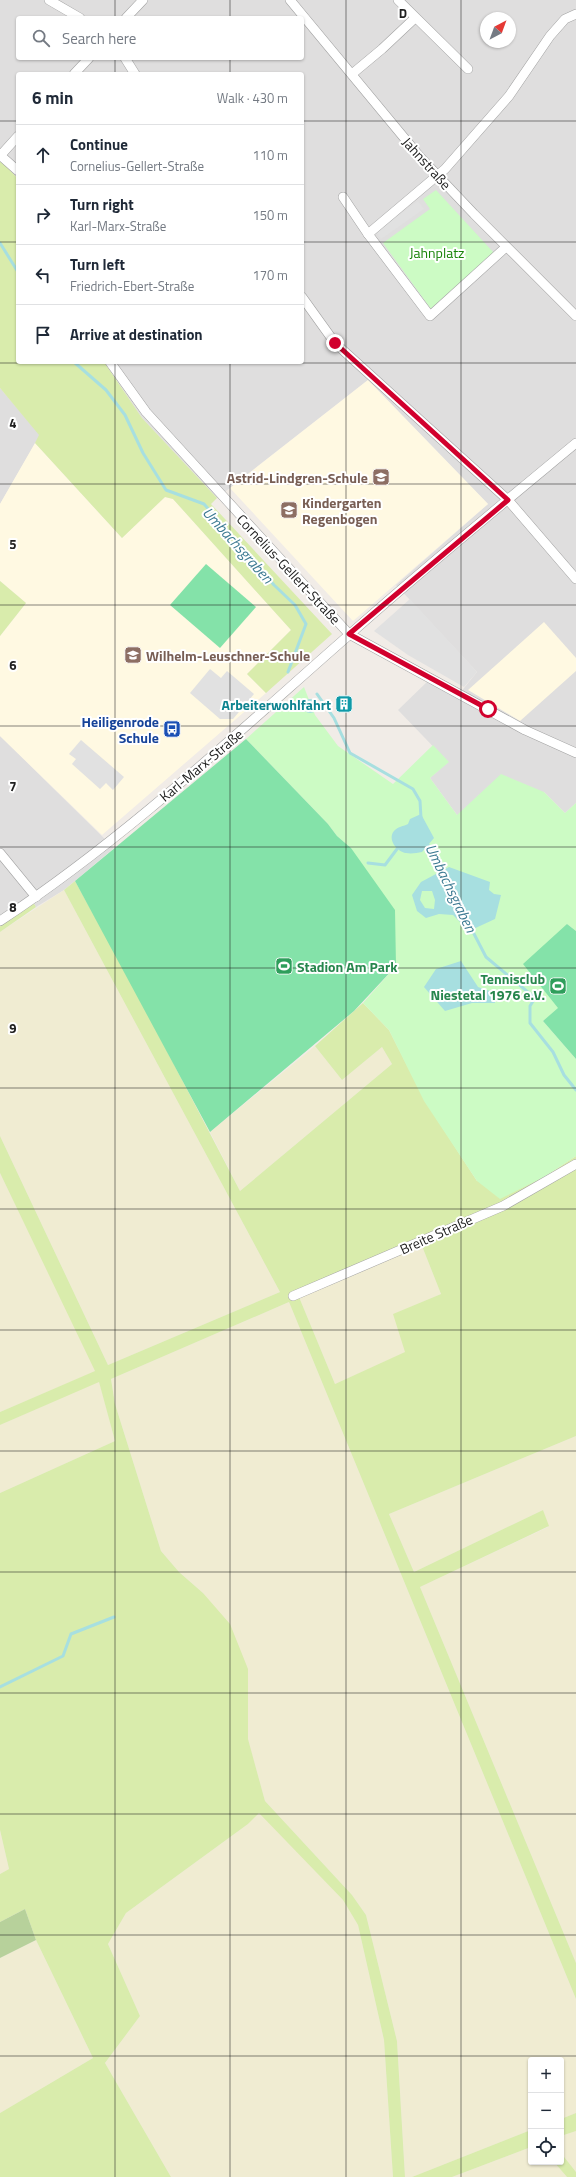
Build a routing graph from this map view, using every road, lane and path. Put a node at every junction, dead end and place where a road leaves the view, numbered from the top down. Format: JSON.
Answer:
{"nodes":[{"id":1,"x":49,"y":0,"type":"edge"},
{"id":2,"x":143,"y":0,"type":"edge"},
{"id":3,"x":290,"y":0,"type":"edge"},
{"id":4,"x":398,"y":0,"type":"edge"},
{"id":5,"x":576,"y":14,"type":"edge"},
{"id":6,"x":77,"y":16,"type":"edge"},
{"id":7,"x":128,"y":16,"type":"edge"},
{"id":8,"x":303,"y":16,"type":"edge"},
{"id":9,"x":304,"y":17,"type":"edge"},
{"id":10,"x":415,"y":18,"type":"junction"},
{"id":11,"x":87,"y":60,"type":"edge"},
{"id":12,"x":126,"y":60,"type":"edge"},
{"id":13,"x":468,"y":69,"type":"dead end"},
{"id":14,"x":76,"y":72,"type":"edge"},
{"id":15,"x":134,"y":72,"type":"edge"},
{"id":16,"x":352,"y":74,"type":"junction"},
{"id":17,"x":16,"y":138,"type":"edge"},
{"id":18,"x":0,"y":155,"type":"edge"},
{"id":19,"x":16,"y":168,"type":"edge"},
{"id":20,"x":437,"y":174,"type":"junction"},
{"id":21,"x":343,"y":197,"type":"dead end"},
{"id":22,"x":368,"y":234,"type":"junction"},
{"id":23,"x":506,"y":247,"type":"junction"},
{"id":24,"x":304,"y":300,"type":"edge"},
{"id":25,"x":576,"y":316,"type":"edge"},
{"id":26,"x":111,"y":364,"type":"edge"},
{"id":27,"x":576,"y":443,"type":"edge"},
{"id":28,"x":508,"y":500,"type":"junction"},
{"id":29,"x":576,"y":579,"type":"edge"},
{"id":30,"x":349,"y":634,"type":"junction"},
{"id":31,"x":576,"y":753,"type":"edge"},
{"id":32,"x":0,"y":853,"type":"edge"},
{"id":33,"x":36,"y":897,"type":"junction"},
{"id":34,"x":0,"y":921,"type":"edge"},
{"id":35,"x":576,"y":1164,"type":"edge"},
{"id":36,"x":293,"y":1296,"type":"dead end"}],
"edges":[{"from":1,"to":6,"type":"street"},
{"from":2,"to":7,"type":"street"},
{"from":3,"to":8,"type":"street","name":"Jahnstraße"},
{"from":4,"to":10,"type":"street"},
{"from":5,"to":20,"type":"street"},
{"from":9,"to":16,"type":"street","name":"Jahnstraße"},
{"from":10,"to":13,"type":"street"},
{"from":10,"to":16,"type":"street"},
{"from":11,"to":14,"type":"street"},
{"from":12,"to":15,"type":"street"},
{"from":16,"to":20,"type":"street","name":"Jahnstraße"},
{"from":17,"to":18,"type":"street"},
{"from":18,"to":19,"type":"street"},
{"from":20,"to":22,"type":"street"},
{"from":20,"to":23,"type":"street","name":"Jahnstraße"},
{"from":21,"to":22,"type":"street"},
{"from":22,"to":23,"type":"street"},
{"from":23,"to":25,"type":"street","name":"Jahnstraße"},
{"from":24,"to":28,"type":"street"},
{"from":26,"to":30,"type":"street","name":"Cornelius-Gellert-Straße"},
{"from":27,"to":28,"type":"street","name":"Karl-Marx-Straße"},
{"from":28,"to":29,"type":"street"},
{"from":28,"to":30,"type":"street","name":"Karl-Marx-Straße"},
{"from":30,"to":31,"type":"street","name":"Cornelius-Gellert-Straße"},
{"from":30,"to":33,"type":"street","name":"Karl-Marx-Straße"},
{"from":32,"to":33,"type":"street"},
{"from":33,"to":34,"type":"street","name":"Karl-Marx-Straße"},
{"from":35,"to":36,"type":"street","name":"Breite Straße"}]}
